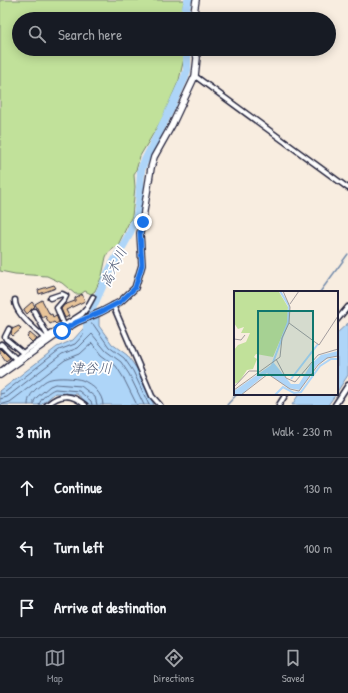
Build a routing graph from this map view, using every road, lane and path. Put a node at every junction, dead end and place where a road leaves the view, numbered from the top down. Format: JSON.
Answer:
{"nodes":[{"id":1,"x":196,"y":0,"type":"edge"},
{"id":2,"x":194,"y":12,"type":"edge"},
{"id":3,"x":197,"y":56,"type":"edge"},
{"id":4,"x":195,"y":76,"type":"junction"},
{"id":5,"x":348,"y":188,"type":"edge"},
{"id":6,"x":93,"y":297,"type":"dead end"},
{"id":7,"x":50,"y":298,"type":"dead end"},
{"id":8,"x":15,"y":300,"type":"dead end"},
{"id":9,"x":113,"y":305,"type":"junction"},
{"id":10,"x":348,"y":307,"type":"edge"},
{"id":11,"x":34,"y":311,"type":"dead end"},
{"id":12,"x":338,"y":319,"type":"edge"},
{"id":13,"x":64,"y":325,"type":"junction"},
{"id":14,"x":9,"y":329,"type":"dead end"},
{"id":15,"x":46,"y":337,"type":"junction"},
{"id":16,"x":6,"y":339,"type":"junction"},
{"id":17,"x":0,"y":344,"type":"edge"},
{"id":18,"x":23,"y":353,"type":"junction"},
{"id":19,"x":16,"y":359,"type":"junction"},
{"id":20,"x":0,"y":373,"type":"edge"},
{"id":21,"x":348,"y":385,"type":"edge"},
{"id":22,"x":285,"y":395,"type":"edge"},
{"id":23,"x":47,"y":405,"type":"edge"},
{"id":24,"x":85,"y":405,"type":"edge"},
{"id":25,"x":160,"y":405,"type":"edge"},
{"id":26,"x":279,"y":405,"type":"edge"},
{"id":27,"x":335,"y":405,"type":"edge"}],
"edges":[{"from":1,"to":2,"type":"street"},
{"from":3,"to":4,"type":"street"},
{"from":4,"to":5,"type":"street"},
{"from":4,"to":9,"type":"street"},
{"from":6,"to":13,"type":"street"},
{"from":7,"to":13,"type":"street"},
{"from":8,"to":15,"type":"street"},
{"from":9,"to":20,"type":"street"},
{"from":9,"to":25,"type":"street"},
{"from":10,"to":12,"type":"street"},
{"from":11,"to":15,"type":"street"},
{"from":13,"to":15,"type":"street"},
{"from":14,"to":16,"type":"street"},
{"from":15,"to":18,"type":"street"},
{"from":16,"to":17,"type":"street"},
{"from":16,"to":18,"type":"street"},
{"from":17,"to":19,"type":"street"},
{"from":18,"to":19,"type":"street"},
{"from":19,"to":20,"type":"street"},
{"from":21,"to":27,"type":"street"},
{"from":22,"to":26,"type":"street"},
{"from":23,"to":24,"type":"street"}]}
